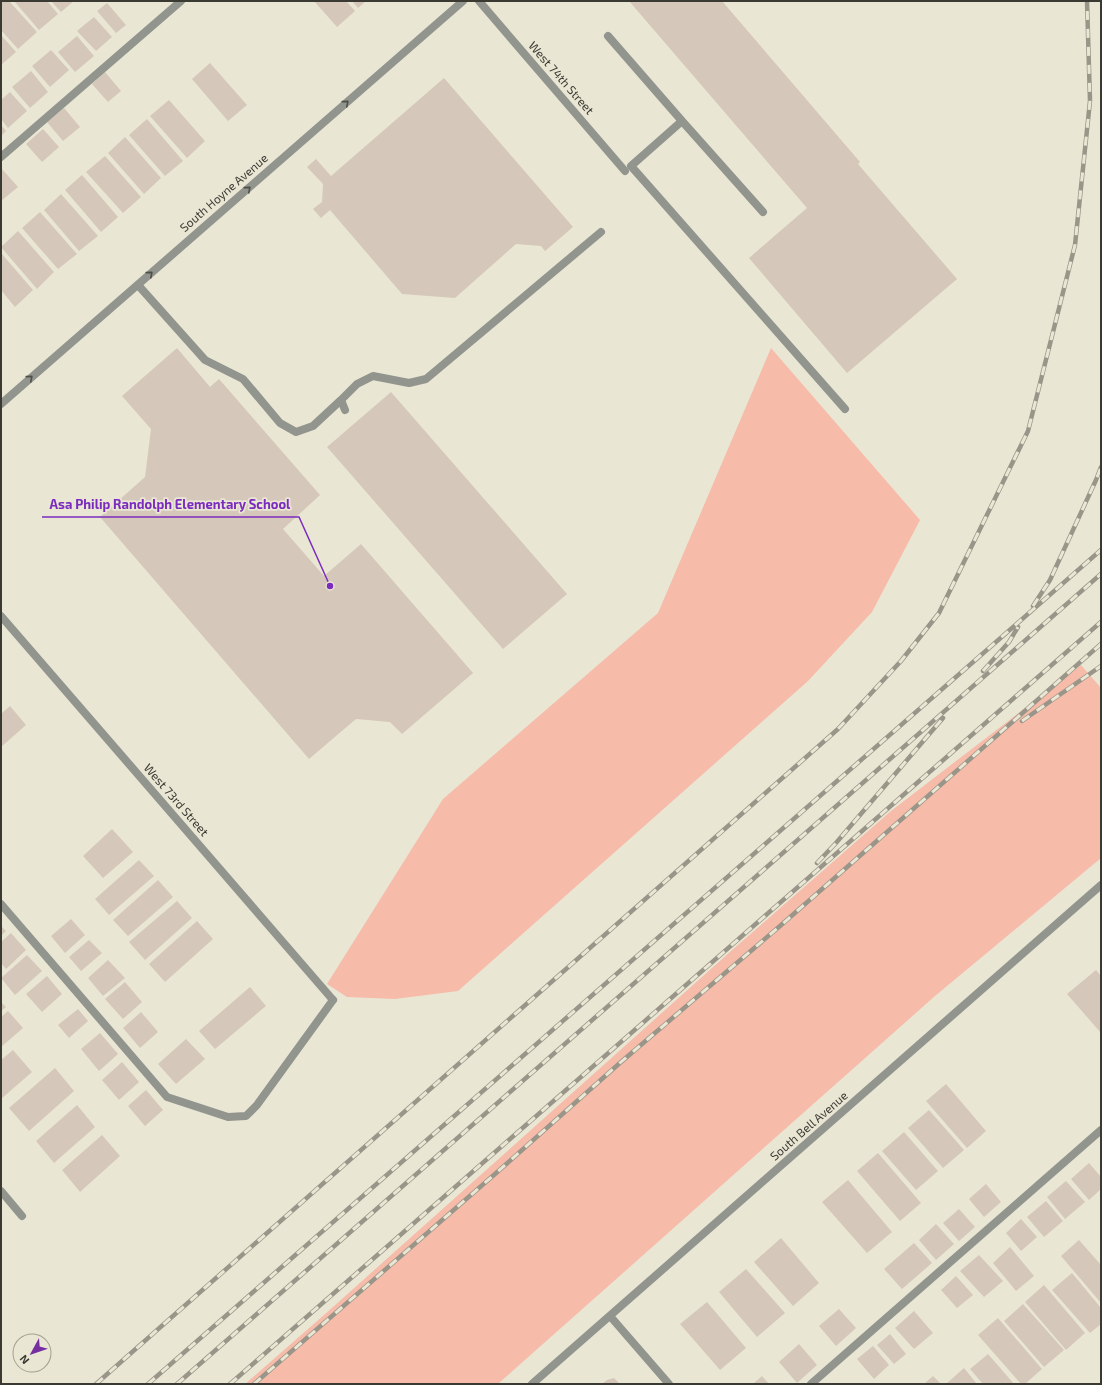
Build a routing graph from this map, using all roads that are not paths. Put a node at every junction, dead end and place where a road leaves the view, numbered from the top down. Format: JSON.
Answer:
{"nodes":[{"id":1,"x":181,"y":1,"type":"edge"},
{"id":2,"x":463,"y":1,"type":"edge"},
{"id":3,"x":479,"y":1,"type":"edge"},
{"id":4,"x":608,"y":36,"type":"dead end"},
{"id":5,"x":682,"y":122,"type":"junction"},
{"id":6,"x":1,"y":157,"type":"edge"},
{"id":7,"x":625,"y":171,"type":"dead end"},
{"id":8,"x":762,"y":212,"type":"dead end"},
{"id":9,"x":600,"y":232,"type":"dead end"},
{"id":10,"x":138,"y":285,"type":"junction"},
{"id":11,"x":341,"y":400,"type":"junction"},
{"id":12,"x":1,"y":404,"type":"edge"},
{"id":13,"x":845,"y":408,"type":"dead end"},
{"id":14,"x":345,"y":410,"type":"dead end"},
{"id":15,"x":1,"y":616,"type":"edge"},
{"id":16,"x":1101,"y":885,"type":"edge"},
{"id":17,"x":1,"y":904,"type":"edge"},
{"id":18,"x":1101,"y":1130,"type":"edge"},
{"id":19,"x":1,"y":1191,"type":"edge"},
{"id":20,"x":22,"y":1216,"type":"dead end"},
{"id":21,"x":610,"y":1316,"type":"junction"},
{"id":22,"x":532,"y":1384,"type":"edge"},
{"id":23,"x":669,"y":1384,"type":"edge"},
{"id":24,"x":811,"y":1384,"type":"edge"}],
"edges":[{"from":1,"to":6,"type":"street"},
{"from":10,"to":2,"type":"street","name":"South Hoyne Avenue","one_way":true},
{"from":3,"to":7,"type":"street","name":"West 74th Street"},
{"from":4,"to":5,"type":"street"},
{"from":5,"to":8,"type":"street"},
{"from":5,"to":13,"type":"street"},
{"from":9,"to":11,"type":"street"},
{"from":10,"to":11,"type":"street"},
{"from":12,"to":10,"type":"street","name":"South Hoyne Avenue","one_way":true},
{"from":11,"to":14,"type":"street"},
{"from":15,"to":17,"type":"street","name":"West 73rd Street"},
{"from":16,"to":21,"type":"street","name":"South Bell Avenue"},
{"from":18,"to":24,"type":"street"},
{"from":19,"to":20,"type":"street"},
{"from":21,"to":22,"type":"street","name":"South Bell Avenue"},
{"from":21,"to":23,"type":"street"}]}
